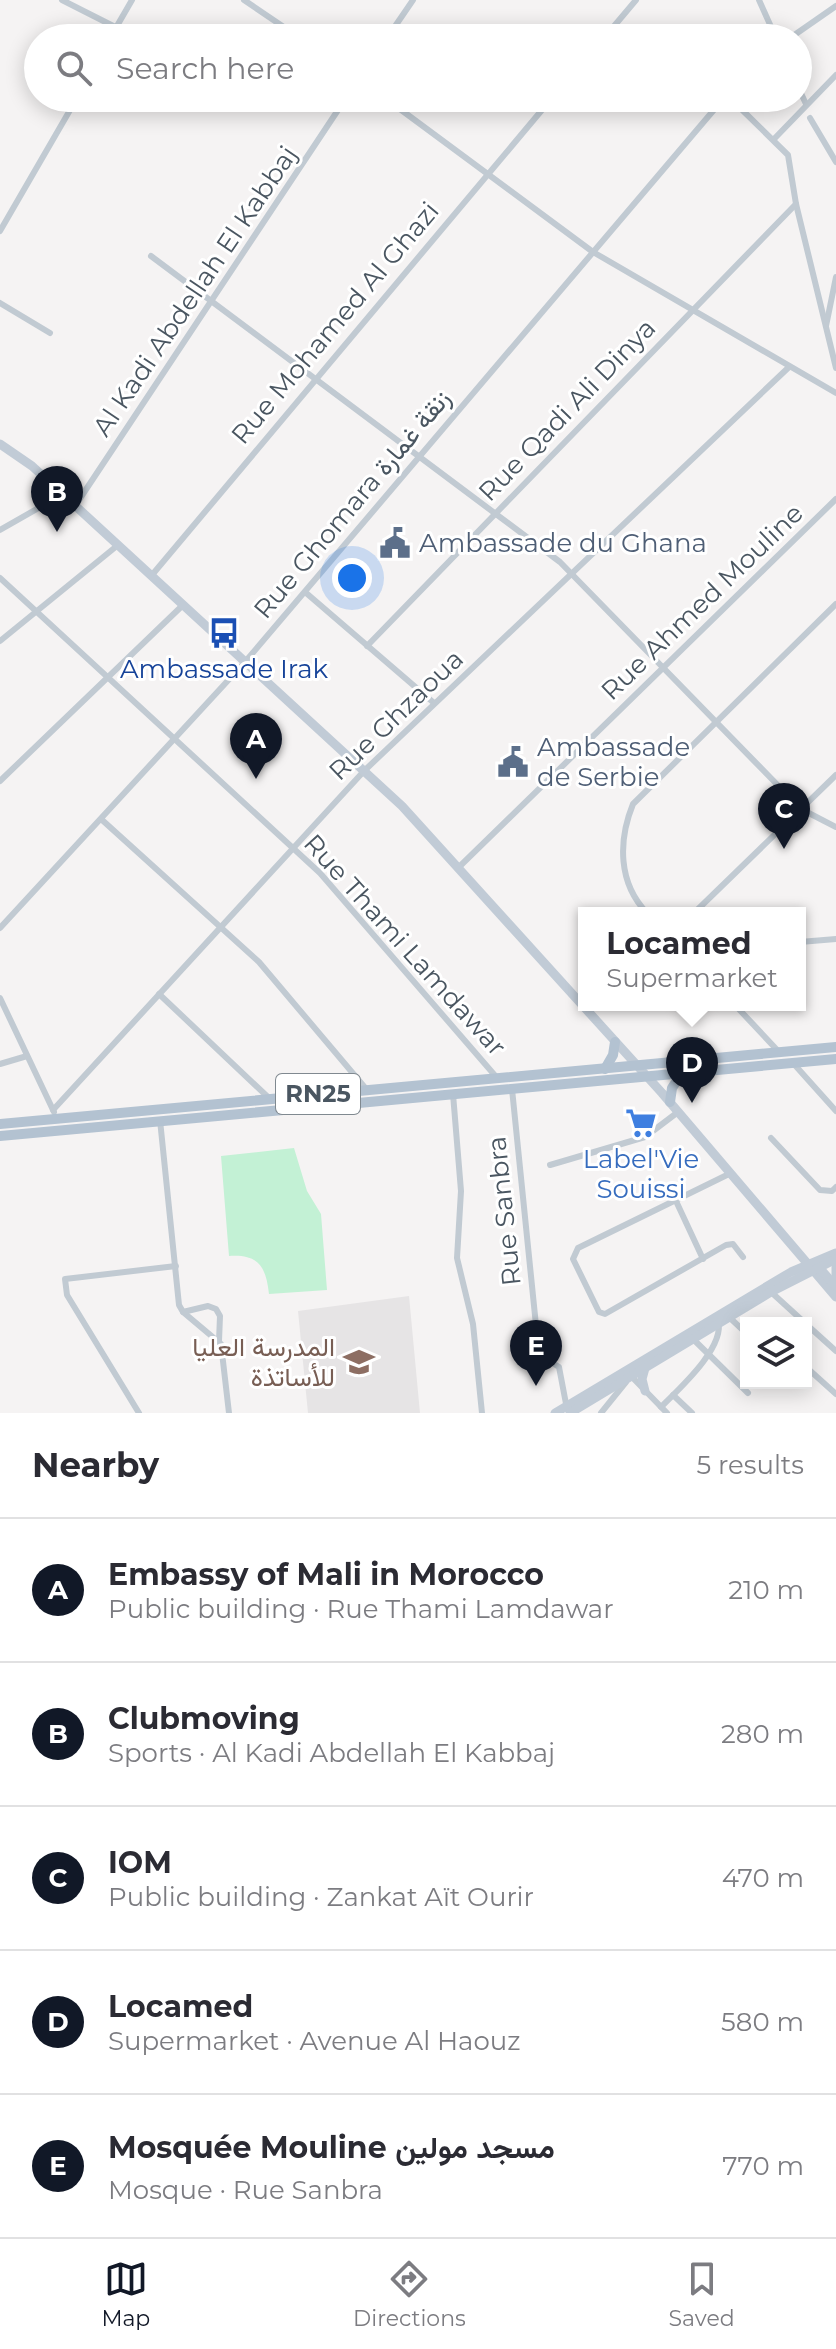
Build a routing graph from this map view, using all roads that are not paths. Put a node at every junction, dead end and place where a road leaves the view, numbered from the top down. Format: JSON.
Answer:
{"nodes":[{"id":1,"x":62,"y":0,"type":"edge"},
{"id":2,"x":132,"y":0,"type":"edge"},
{"id":3,"x":413,"y":0,"type":"edge"},
{"id":4,"x":636,"y":0,"type":"edge"},
{"id":5,"x":759,"y":0,"type":"edge"},
{"id":6,"x":247,"y":1,"type":"edge"},
{"id":7,"x":836,"y":6,"type":"edge"},
{"id":8,"x":112,"y":24,"type":"edge"},
{"id":9,"x":117,"y":24,"type":"edge"},
{"id":10,"x":280,"y":24,"type":"edge"},
{"id":11,"x":397,"y":24,"type":"edge"},
{"id":12,"x":616,"y":24,"type":"edge"},
{"id":13,"x":770,"y":24,"type":"edge"},
{"id":14,"x":810,"y":24,"type":"edge"},
{"id":15,"x":836,"y":75,"type":"edge"},
{"id":16,"x":812,"y":98,"type":"edge"},
{"id":17,"x":69,"y":112,"type":"edge"},
{"id":18,"x":337,"y":112,"type":"edge"},
{"id":19,"x":404,"y":112,"type":"edge"},
{"id":20,"x":540,"y":112,"type":"edge"},
{"id":21,"x":715,"y":112,"type":"edge"},
{"id":22,"x":744,"y":112,"type":"edge"},
{"id":23,"x":799,"y":112,"type":"edge"},
{"id":24,"x":810,"y":118,"type":"dead end"},
{"id":25,"x":775,"y":138,"type":"junction"},
{"id":26,"x":836,"y":162,"type":"edge"},
{"id":27,"x":487,"y":173,"type":"junction"},
{"id":28,"x":796,"y":204,"type":"junction"},
{"id":29,"x":0,"y":231,"type":"edge"},
{"id":30,"x":593,"y":252,"type":"junction"},
{"id":31,"x":151,"y":256,"type":"dead end"},
{"id":32,"x":836,"y":277,"type":"edge"},
{"id":33,"x":213,"y":301,"type":"junction"},
{"id":34,"x":0,"y":303,"type":"edge"},
{"id":35,"x":690,"y":309,"type":"junction"},
{"id":36,"x":833,"y":315,"type":"edge"},
{"id":37,"x":826,"y":326,"type":"junction"},
{"id":38,"x":50,"y":333,"type":"dead end"},
{"id":39,"x":788,"y":368,"type":"junction"},
{"id":40,"x":836,"y":368,"type":"edge"},
{"id":41,"x":315,"y":377,"type":"junction"},
{"id":42,"x":836,"y":393,"type":"edge"},
{"id":43,"x":0,"y":444,"type":"edge"},
{"id":44,"x":421,"y":454,"type":"junction"},
{"id":45,"x":63,"y":494,"type":"junction"},
{"id":46,"x":836,"y":499,"type":"edge"},
{"id":47,"x":75,"y":506,"type":"junction"},
{"id":48,"x":496,"y":514,"type":"junction"},
{"id":49,"x":0,"y":530,"type":"edge"},
{"id":50,"x":118,"y":545,"type":"junction"},
{"id":51,"x":574,"y":574,"type":"junction"},
{"id":52,"x":152,"y":575,"type":"junction"},
{"id":53,"x":0,"y":578,"type":"edge"},
{"id":54,"x":305,"y":592,"type":"junction"},
{"id":55,"x":836,"y":604,"type":"edge"},
{"id":56,"x":183,"y":605,"type":"junction"},
{"id":57,"x":36,"y":611,"type":"junction"},
{"id":58,"x":0,"y":641,"type":"edge"},
{"id":59,"x":367,"y":646,"type":"junction"},
{"id":60,"x":245,"y":662,"type":"junction"},
{"id":61,"x":664,"y":668,"type":"junction"},
{"id":62,"x":109,"y":677,"type":"junction"},
{"id":63,"x":434,"y":703,"type":"junction"},
{"id":64,"x":717,"y":723,"type":"junction"},
{"id":65,"x":175,"y":739,"type":"junction"},
{"id":66,"x":364,"y":771,"type":"junction"},
{"id":67,"x":836,"y":775,"type":"edge"},
{"id":68,"x":0,"y":781,"type":"edge"},
{"id":69,"x":801,"y":809,"type":"junction"},
{"id":70,"x":101,"y":819,"type":"junction"},
{"id":71,"x":836,"y":827,"type":"edge"},
{"id":72,"x":293,"y":849,"type":"junction"},
{"id":73,"x":458,"y":868,"type":"junction"},
{"id":74,"x":642,"y":907,"type":"edge"},
{"id":75,"x":700,"y":907,"type":"edge"},
{"id":76,"x":223,"y":926,"type":"junction"},
{"id":77,"x":0,"y":928,"type":"edge"},
{"id":78,"x":836,"y":939,"type":"edge"},
{"id":79,"x":806,"y":942,"type":"edge"},
{"id":80,"x":159,"y":994,"type":"junction"},
{"id":81,"x":0,"y":998,"type":"edge"},
{"id":82,"x":578,"y":1002,"type":"edge"},
{"id":83,"x":586,"y":1011,"type":"edge"},
{"id":84,"x":592,"y":1011,"type":"edge"},
{"id":85,"x":740,"y":1011,"type":"edge"},
{"id":86,"x":589,"y":1014,"type":"junction"},
{"id":87,"x":615,"y":1042,"type":"junction"},
{"id":88,"x":836,"y":1047,"type":"edge"},
{"id":89,"x":779,"y":1053,"type":"junction"},
{"id":90,"x":27,"y":1056,"type":"junction"},
{"id":91,"x":836,"y":1059,"type":"edge"},
{"id":92,"x":793,"y":1063,"type":"junction"},
{"id":93,"x":0,"y":1064,"type":"edge"},
{"id":94,"x":637,"y":1066,"type":"junction"},
{"id":95,"x":605,"y":1069,"type":"junction"},
{"id":96,"x":682,"y":1073,"type":"junction"},
{"id":97,"x":646,"y":1077,"type":"junction"},
{"id":98,"x":498,"y":1079,"type":"junction"},
{"id":99,"x":512,"y":1089,"type":"junction"},
{"id":100,"x":367,"y":1090,"type":"junction"},
{"id":101,"x":453,"y":1094,"type":"junction"},
{"id":102,"x":270,"y":1099,"type":"junction"},
{"id":103,"x":670,"y":1102,"type":"junction"},
{"id":104,"x":836,"y":1111,"type":"edge"},
{"id":105,"x":678,"y":1112,"type":"junction"},
{"id":106,"x":55,"y":1114,"type":"junction"},
{"id":107,"x":160,"y":1120,"type":"junction"},
{"id":108,"x":0,"y":1124,"type":"edge"},
{"id":109,"x":0,"y":1136,"type":"edge"},
{"id":110,"x":771,"y":1138,"type":"dead end"},
{"id":111,"x":550,"y":1165,"type":"dead end"},
{"id":112,"x":731,"y":1172,"type":"junction"},
{"id":113,"x":836,"y":1187,"type":"edge"},
{"id":114,"x":676,"y":1201,"type":"junction"},
{"id":115,"x":836,"y":1253,"type":"edge"},
{"id":116,"x":743,"y":1257,"type":"dead end"},
{"id":117,"x":703,"y":1259,"type":"junction"},
{"id":118,"x":836,"y":1259,"type":"edge"},
{"id":119,"x":176,"y":1266,"type":"junction"},
{"id":120,"x":813,"y":1266,"type":"junction"},
{"id":121,"x":836,"y":1267,"type":"edge"},
{"id":122,"x":836,"y":1287,"type":"edge"},
{"id":123,"x":771,"y":1292,"type":"junction"},
{"id":124,"x":836,"y":1297,"type":"edge"},
{"id":125,"x":183,"y":1312,"type":"junction"},
{"id":126,"x":729,"y":1317,"type":"junction"},
{"id":127,"x":798,"y":1317,"type":"edge"},
{"id":128,"x":717,"y":1319,"type":"junction"},
{"id":129,"x":740,"y":1327,"type":"edge"},
{"id":130,"x":812,"y":1330,"type":"edge"},
{"id":131,"x":690,"y":1335,"type":"junction"},
{"id":132,"x":219,"y":1341,"type":"junction"},
{"id":133,"x":836,"y":1351,"type":"edge"},
{"id":134,"x":708,"y":1354,"type":"junction"},
{"id":135,"x":645,"y":1367,"type":"junction"},
{"id":136,"x":812,"y":1372,"type":"edge"},
{"id":137,"x":628,"y":1373,"type":"junction"},
{"id":138,"x":645,"y":1391,"type":"junction"},
{"id":139,"x":748,"y":1393,"type":"dead end"},
{"id":140,"x":836,"y":1394,"type":"edge"},
{"id":141,"x":673,"y":1395,"type":"junction"},
{"id":142,"x":661,"y":1407,"type":"junction"},
{"id":143,"x":568,"y":1411,"type":"edge"},
{"id":144,"x":139,"y":1413,"type":"edge"},
{"id":145,"x":229,"y":1413,"type":"edge"},
{"id":146,"x":482,"y":1413,"type":"edge"},
{"id":147,"x":555,"y":1413,"type":"edge"},
{"id":148,"x":601,"y":1413,"type":"edge"},
{"id":149,"x":667,"y":1413,"type":"edge"},
{"id":150,"x":692,"y":1413,"type":"edge"}],
"edges":[{"from":1,"to":8,"type":"street"},
{"from":2,"to":9,"type":"street"},
{"from":3,"to":11,"type":"street"},
{"from":4,"to":12,"type":"street"},
{"from":5,"to":13,"type":"street"},
{"from":6,"to":10,"type":"street"},
{"from":7,"to":14,"type":"street"},
{"from":15,"to":16,"type":"street"},
{"from":17,"to":29,"type":"street"},
{"from":18,"to":33,"type":"street","name":"Al Kadi Abdellah El Kabbaj"},
{"from":19,"to":27,"type":"street"},
{"from":20,"to":27,"type":"street","name":"Rue Mohamed Al Ghazi"},
{"from":21,"to":30,"type":"street","name":"Rue Ghomara زنقة غمارة"},
{"from":22,"to":25,"type":"street"},
{"from":23,"to":25,"type":"street"},
{"from":24,"to":26,"type":"street"},
{"from":25,"to":28,"type":"street"},
{"from":27,"to":30,"type":"street"},
{"from":27,"to":41,"type":"street","name":"Rue Mohamed Al Ghazi"},
{"from":28,"to":35,"type":"street","name":"Rue Qadi Ali Dinya"},
{"from":28,"to":37,"type":"street"},
{"from":30,"to":35,"type":"street"},
{"from":30,"to":44,"type":"street","name":"Rue Ghomara زنقة غمارة"},
{"from":31,"to":33,"type":"street"},
{"from":32,"to":36,"type":"street"},
{"from":33,"to":41,"type":"street"},
{"from":33,"to":47,"type":"street","name":"Al Kadi Abdellah El Kabbaj"},
{"from":34,"to":38,"type":"street"},
{"from":35,"to":39,"type":"street"},
{"from":35,"to":48,"type":"street","name":"Rue Qadi Ali Dinya"},
{"from":36,"to":37,"type":"street"},
{"from":37,"to":40,"type":"street"},
{"from":39,"to":42,"type":"street"},
{"from":39,"to":51,"type":"street","name":"Rue Ghzaoua"},
{"from":41,"to":44,"type":"street"},
{"from":41,"to":52,"type":"street","name":"Rue Mohamed Al Ghazi"},
{"from":43,"to":45,"type":"main road"},
{"from":44,"to":48,"type":"street"},
{"from":44,"to":54,"type":"street","name":"Rue Ghomara زنقة غمارة"},
{"from":45,"to":47,"type":"main road"},
{"from":45,"to":49,"type":"street"},
{"from":46,"to":61,"type":"street","name":"Rue Ahmed Mouline"},
{"from":47,"to":50,"type":"main road"},
{"from":48,"to":51,"type":"street"},
{"from":48,"to":59,"type":"street","name":"Rue Qadi Ali Dinya"},
{"from":50,"to":52,"type":"main road"},
{"from":50,"to":57,"type":"street"},
{"from":51,"to":61,"type":"street"},
{"from":51,"to":63,"type":"street","name":"Rue Ghzaoua"},
{"from":52,"to":56,"type":"main road"},
{"from":53,"to":57,"type":"street","name":"Rue Thami Lamdawar"},
{"from":54,"to":59,"type":"street"},
{"from":54,"to":60,"type":"street","name":"Rue Ghomara زنقة غمارة"},
{"from":55,"to":64,"type":"street"},
{"from":56,"to":60,"type":"main road"},
{"from":56,"to":62,"type":"street"},
{"from":57,"to":58,"type":"street"},
{"from":57,"to":62,"type":"street","name":"Rue Thami Lamdawar"},
{"from":59,"to":63,"type":"street"},
{"from":60,"to":65,"type":"street","name":"Rue Ghomara زنقة غمارة"},
{"from":60,"to":66,"type":"main road"},
{"from":61,"to":64,"type":"street"},
{"from":61,"to":73,"type":"street","name":"Rue Ahmed Mouline"},
{"from":62,"to":65,"type":"street","name":"Rue Thami Lamdawar"},
{"from":62,"to":68,"type":"street"},
{"from":63,"to":66,"type":"street","name":"Rue Ghzaoua"},
{"from":64,"to":69,"type":"street"},
{"from":64,"to":74,"type":"street"},
{"from":65,"to":70,"type":"street","name":"Rue Ghomara زنقة غمارة"},
{"from":65,"to":72,"type":"street","name":"Rue Thami Lamdawar"},
{"from":66,"to":72,"type":"street","name":"Rue Ghzaoua"},
{"from":66,"to":73,"type":"main road"},
{"from":67,"to":69,"type":"street"},
{"from":69,"to":71,"type":"street"},
{"from":69,"to":75,"type":"street"},
{"from":70,"to":76,"type":"street"},
{"from":70,"to":77,"type":"street","name":"Rue Ghomara زنقة غمارة"},
{"from":72,"to":76,"type":"street","name":"Rue Ghzaoua"},
{"from":72,"to":98,"type":"street","name":"Rue Thami Lamdawar"},
{"from":73,"to":82,"type":"main road"},
{"from":76,"to":80,"type":"street","name":"Rue Ghzaoua"},
{"from":76,"to":100,"type":"street"},
{"from":78,"to":79,"type":"street"},
{"from":80,"to":102,"type":"street"},
{"from":80,"to":106,"type":"street","name":"Rue Ghzaoua"},
{"from":81,"to":90,"type":"street"},
{"from":83,"to":86,"type":"main road"},
{"from":84,"to":86,"type":"street"},
{"from":85,"to":89,"type":"street"},
{"from":86,"to":87,"type":"main road"},
{"from":87,"to":94,"type":"main road"},
{"from":87,"to":95,"type":"main road"},
{"from":88,"to":89,"type":"main road","number":"RN25"},
{"from":89,"to":94,"type":"main road","number":"RN25"},
{"from":90,"to":93,"type":"street"},
{"from":90,"to":106,"type":"street"},
{"from":91,"to":92,"type":"main road","number":"RN25"},
{"from":92,"to":96,"type":"main road","number":"RN25"},
{"from":92,"to":104,"type":"street"},
{"from":94,"to":95,"type":"main road","number":"RN25"},
{"from":94,"to":97,"type":"main road"},
{"from":95,"to":98,"type":"main road","number":"RN25"},
{"from":96,"to":97,"type":"main road","number":"RN25"},
{"from":96,"to":103,"type":"main road"},
{"from":97,"to":99,"type":"main road","number":"RN25"},
{"from":97,"to":103,"type":"main road"},
{"from":98,"to":100,"type":"main road","number":"RN25"},
{"from":99,"to":101,"type":"main road","number":"RN25"},
{"from":99,"to":143,"type":"street","name":"Rue Sanbra"},
{"from":100,"to":102,"type":"main road","number":"RN25"},
{"from":101,"to":107,"type":"main road","number":"RN25"},
{"from":101,"to":146,"type":"street"},
{"from":102,"to":106,"type":"main road","number":"RN25"},
{"from":103,"to":105,"type":"main road"},
{"from":105,"to":111,"type":"street"},
{"from":105,"to":112,"type":"main road"},
{"from":106,"to":108,"type":"main road","number":"RN25"},
{"from":107,"to":109,"type":"main road","number":"RN25"},
{"from":107,"to":119,"type":"street"},
{"from":110,"to":113,"type":"street"},
{"from":112,"to":114,"type":"street"},
{"from":112,"to":120,"type":"main road"},
{"from":114,"to":117,"type":"street"},
{"from":114,"to":117,"type":"street"},
{"from":115,"to":120,"type":"main road"},
{"from":116,"to":117,"type":"street"},
{"from":118,"to":120,"type":"main road"},
{"from":119,"to":125,"type":"street"},
{"from":119,"to":144,"type":"street"},
{"from":120,"to":122,"type":"main road"},
{"from":120,"to":123,"type":"main road"},
{"from":120,"to":124,"type":"main road"},
{"from":120,"to":128,"type":"main road"},
{"from":121,"to":122,"type":"main road"},
{"from":123,"to":126,"type":"main road"},
{"from":123,"to":127,"type":"street"},
{"from":125,"to":132,"type":"street"},
{"from":125,"to":132,"type":"street"},
{"from":126,"to":128,"type":"main road"},
{"from":126,"to":129,"type":"street"},
{"from":128,"to":131,"type":"main road"},
{"from":128,"to":134,"type":"street"},
{"from":130,"to":133,"type":"street"},
{"from":131,"to":134,"type":"street"},
{"from":131,"to":135,"type":"main road"},
{"from":131,"to":137,"type":"main road"},
{"from":132,"to":145,"type":"street"},
{"from":134,"to":139,"type":"street"},
{"from":134,"to":141,"type":"street"},
{"from":135,"to":137,"type":"main road"},
{"from":135,"to":138,"type":"main road"},
{"from":136,"to":140,"type":"street"},
{"from":137,"to":138,"type":"street"},
{"from":137,"to":143,"type":"main road"},
{"from":137,"to":148,"type":"street"},
{"from":138,"to":142,"type":"street"},
{"from":141,"to":142,"type":"street"},
{"from":141,"to":150,"type":"street"},
{"from":142,"to":149,"type":"street"},
{"from":143,"to":147,"type":"main road"}]}
